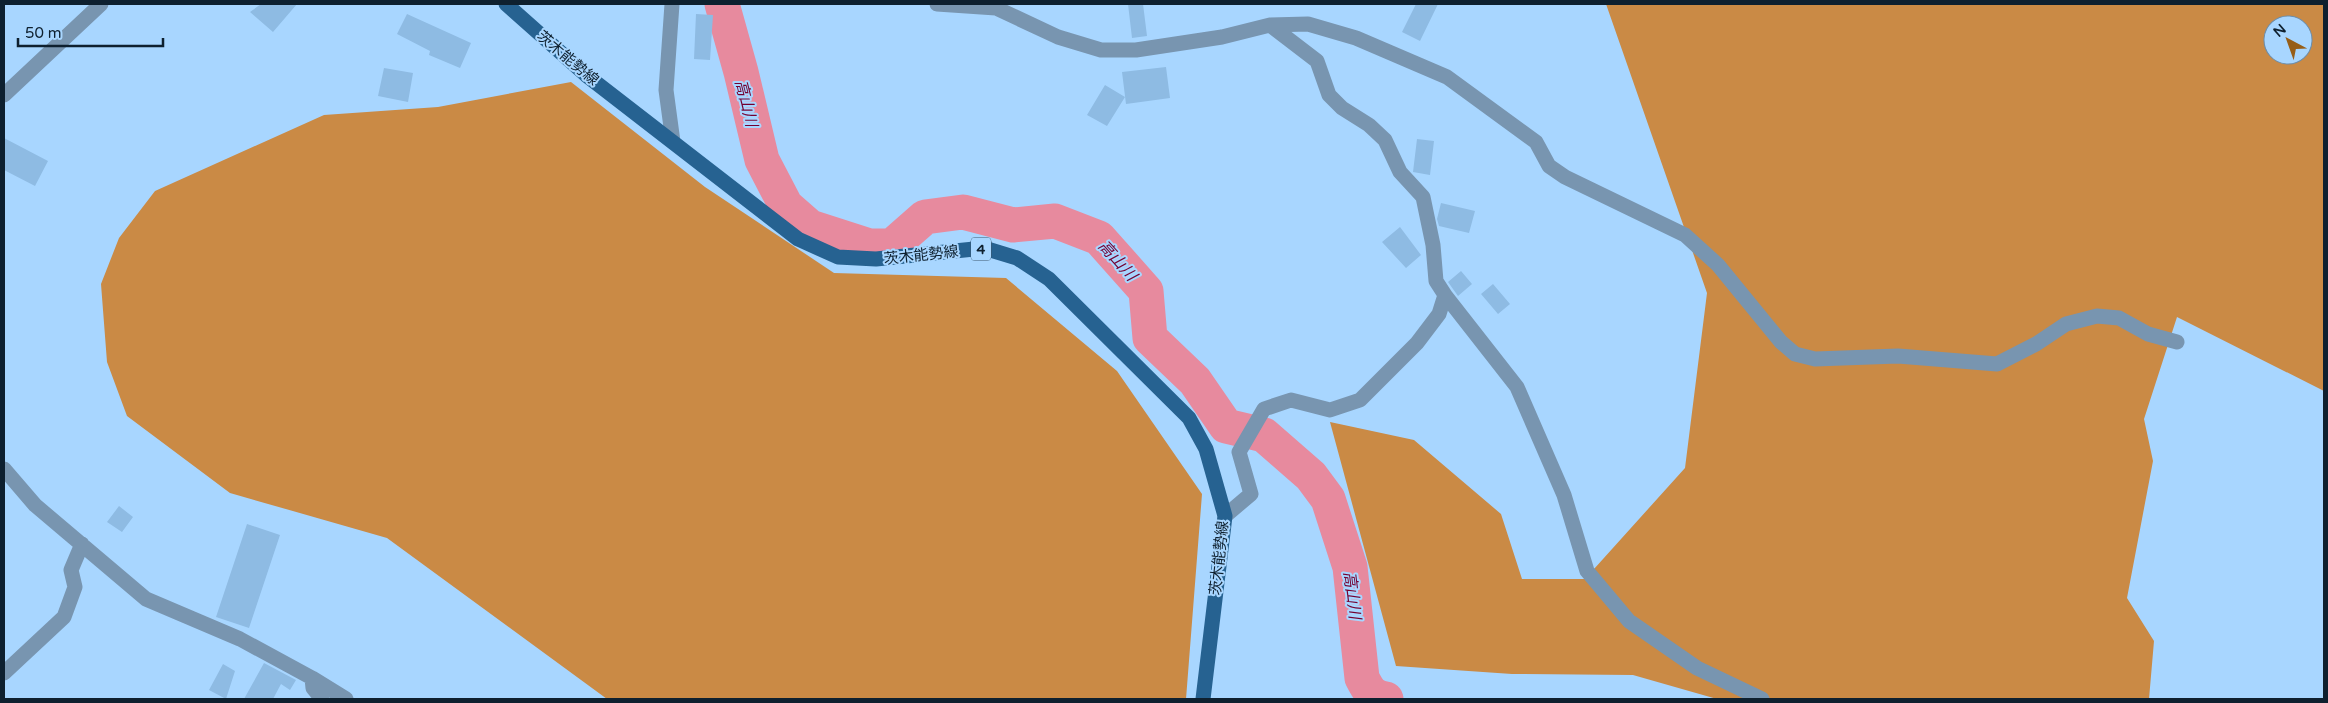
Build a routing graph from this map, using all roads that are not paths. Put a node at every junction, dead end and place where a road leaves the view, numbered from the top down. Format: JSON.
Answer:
{"nodes":[{"id":1,"x":101,"y":4,"type":"edge"},
{"id":2,"x":506,"y":4,"type":"edge"},
{"id":3,"x":672,"y":4,"type":"edge"},
{"id":4,"x":937,"y":4,"type":"edge"},
{"id":5,"x":1270,"y":25,"type":"junction"},
{"id":6,"x":4,"y":95,"type":"edge"},
{"id":7,"x":672,"y":142,"type":"junction"},
{"id":8,"x":1445,"y":295,"type":"junction"},
{"id":9,"x":2177,"y":342,"type":"dead end"},
{"id":10,"x":4,"y":469,"type":"edge"},
{"id":11,"x":1225,"y":516,"type":"junction"},
{"id":12,"x":82,"y":544,"type":"junction"},
{"id":13,"x":4,"y":672,"type":"edge"},
{"id":14,"x":312,"y":678,"type":"junction"},
{"id":15,"x":322,"y":699,"type":"edge"},
{"id":16,"x":346,"y":699,"type":"edge"},
{"id":17,"x":1203,"y":699,"type":"edge"},
{"id":18,"x":1762,"y":699,"type":"edge"}],
"edges":[{"from":1,"to":6,"type":"street"},
{"from":2,"to":7,"type":"main road","name":"茨木能勢線","number":"4"},
{"from":3,"to":7,"type":"street"},
{"from":4,"to":5,"type":"street"},
{"from":5,"to":8,"type":"street"},
{"from":5,"to":9,"type":"street"},
{"from":7,"to":11,"type":"main road","name":"茨木能勢線","number":"4"},
{"from":8,"to":11,"type":"street"},
{"from":8,"to":18,"type":"street"},
{"from":10,"to":12,"type":"street"},
{"from":11,"to":17,"type":"main road","name":"茨木能勢線","number":"4"},
{"from":12,"to":13,"type":"street"},
{"from":12,"to":14,"type":"street"},
{"from":14,"to":15,"type":"street"},
{"from":14,"to":16,"type":"street"}]}
